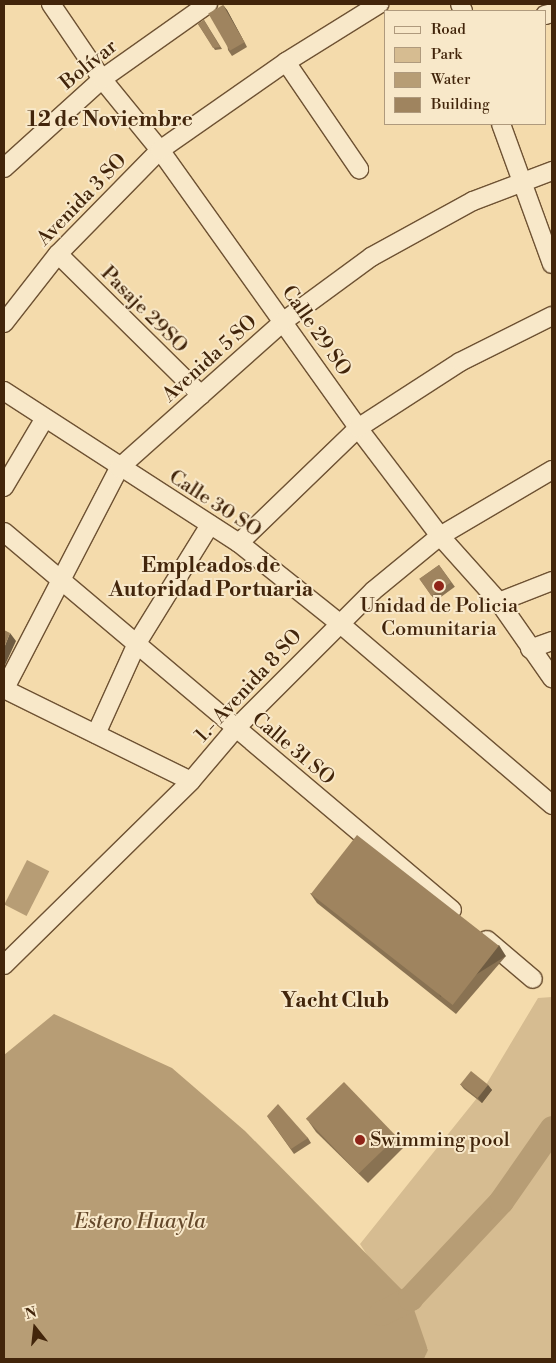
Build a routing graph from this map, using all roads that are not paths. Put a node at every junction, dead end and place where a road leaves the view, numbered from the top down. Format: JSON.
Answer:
{"nodes":[{"id":1,"x":50,"y":4,"type":"edge"},
{"id":2,"x":208,"y":4,"type":"edge"},
{"id":3,"x":380,"y":4,"type":"edge"},
{"id":4,"x":286,"y":62,"type":"junction"},
{"id":5,"x":102,"y":79,"type":"junction"},
{"id":6,"x":501,"y":125,"type":"edge"},
{"id":7,"x":160,"y":150,"type":"junction"},
{"id":8,"x":4,"y":168,"type":"edge"},
{"id":9,"x":359,"y":169,"type":"dead end"},
{"id":10,"x":552,"y":171,"type":"edge"},
{"id":11,"x":521,"y":181,"type":"junction"},
{"id":12,"x":58,"y":254,"type":"junction"},
{"id":13,"x":552,"y":264,"type":"edge"},
{"id":14,"x":552,"y":316,"type":"edge"},
{"id":15,"x":284,"y":321,"type":"junction"},
{"id":16,"x":4,"y":323,"type":"edge"},
{"id":17,"x":4,"y":391,"type":"edge"},
{"id":18,"x":201,"y":395,"type":"junction"},
{"id":19,"x":45,"y":418,"type":"junction"},
{"id":20,"x":358,"y":428,"type":"junction"},
{"id":21,"x":119,"y":468,"type":"junction"},
{"id":22,"x":552,"y":470,"type":"edge"},
{"id":23,"x":4,"y":487,"type":"edge"},
{"id":24,"x":210,"y":525,"type":"junction"},
{"id":25,"x":4,"y":532,"type":"edge"},
{"id":26,"x":440,"y":536,"type":"junction"},
{"id":27,"x":239,"y":543,"type":"junction"},
{"id":28,"x":60,"y":577,"type":"junction"},
{"id":29,"x":552,"y":580,"type":"edge"},
{"id":30,"x":499,"y":602,"type":"junction"},
{"id":31,"x":338,"y":622,"type":"junction"},
{"id":32,"x":552,"y":641,"type":"edge"},
{"id":33,"x":138,"y":643,"type":"junction"},
{"id":34,"x":530,"y":649,"type":"junction"},
{"id":35,"x":552,"y":678,"type":"edge"},
{"id":36,"x":4,"y":690,"type":"edge"},
{"id":37,"x":236,"y":728,"type":"junction"},
{"id":38,"x":96,"y":734,"type":"junction"},
{"id":39,"x":191,"y":781,"type":"junction"},
{"id":40,"x":552,"y":805,"type":"edge"},
{"id":41,"x":4,"y":944,"type":"edge"},
{"id":42,"x":20,"y":952,"type":"junction"},
{"id":43,"x":4,"y":965,"type":"edge"},
{"id":44,"x":533,"y":978,"type":"dead end"}],
"edges":[{"from":1,"to":5,"type":"street","name":"Calle 29 SO"},
{"from":2,"to":5,"type":"street","name":"Bolívar"},
{"from":3,"to":4,"type":"street","name":"Avenida 3 SO"},
{"from":4,"to":7,"type":"street","name":"Avenida 3 SO"},
{"from":4,"to":9,"type":"street"},
{"from":5,"to":7,"type":"street","name":"Calle 29 SO"},
{"from":5,"to":8,"type":"street","name":"Bolívar"},
{"from":6,"to":11,"type":"street"},
{"from":7,"to":12,"type":"street","name":"Avenida 3 SO"},
{"from":7,"to":15,"type":"street","name":"Calle 29 SO"},
{"from":10,"to":11,"type":"street","name":"Avenida 5 SO"},
{"from":11,"to":13,"type":"street"},
{"from":11,"to":15,"type":"street","name":"Avenida 5 SO"},
{"from":12,"to":16,"type":"street","name":"Avenida 3 SO"},
{"from":12,"to":18,"type":"street","name":"Pasaje 29SO"},
{"from":14,"to":20,"type":"street"},
{"from":15,"to":18,"type":"street","name":"Avenida 5 SO"},
{"from":15,"to":20,"type":"street","name":"Calle 29 SO"},
{"from":17,"to":19,"type":"street","name":"Calle 30 SO"},
{"from":18,"to":21,"type":"street","name":"Avenida 5 SO"},
{"from":19,"to":21,"type":"street","name":"Calle 30 SO"},
{"from":19,"to":23,"type":"street"},
{"from":20,"to":26,"type":"street","name":"Calle 29 SO"},
{"from":20,"to":27,"type":"street"},
{"from":21,"to":24,"type":"street","name":"Calle 30 SO"},
{"from":21,"to":28,"type":"street","name":"Avenida 5 SO"},
{"from":22,"to":26,"type":"street","name":"1.- Avenida 8 SO"},
{"from":24,"to":27,"type":"street","name":"Calle 30 SO"},
{"from":24,"to":33,"type":"street"},
{"from":25,"to":28,"type":"street","name":"Calle 31 SO"},
{"from":26,"to":30,"type":"street","name":"Calle 29 SO"},
{"from":26,"to":31,"type":"street","name":"1.- Avenida 8 SO"},
{"from":27,"to":31,"type":"street","name":"Calle 30 SO"},
{"from":28,"to":33,"type":"street","name":"Calle 31 SO"},
{"from":28,"to":36,"type":"street","name":"Avenida 5 SO"},
{"from":29,"to":30,"type":"street"},
{"from":30,"to":34,"type":"street","name":"Calle 29 SO"},
{"from":31,"to":37,"type":"street","name":"1.- Avenida 8 SO"},
{"from":31,"to":40,"type":"street","name":"Calle 30 SO"},
{"from":32,"to":34,"type":"street"},
{"from":33,"to":37,"type":"street","name":"Calle 31 SO"},
{"from":33,"to":38,"type":"street"},
{"from":34,"to":35,"type":"street","name":"Calle 29 SO"},
{"from":36,"to":38,"type":"street"},
{"from":37,"to":39,"type":"street","name":"1.- Avenida 8 SO"},
{"from":37,"to":44,"type":"street","name":"Calle 31 SO"},
{"from":38,"to":39,"type":"street"},
{"from":39,"to":42,"type":"street","name":"1.- Avenida 8 SO"},
{"from":41,"to":42,"type":"street"},
{"from":42,"to":43,"type":"street","name":"1.- Avenida 8 SO"}]}
